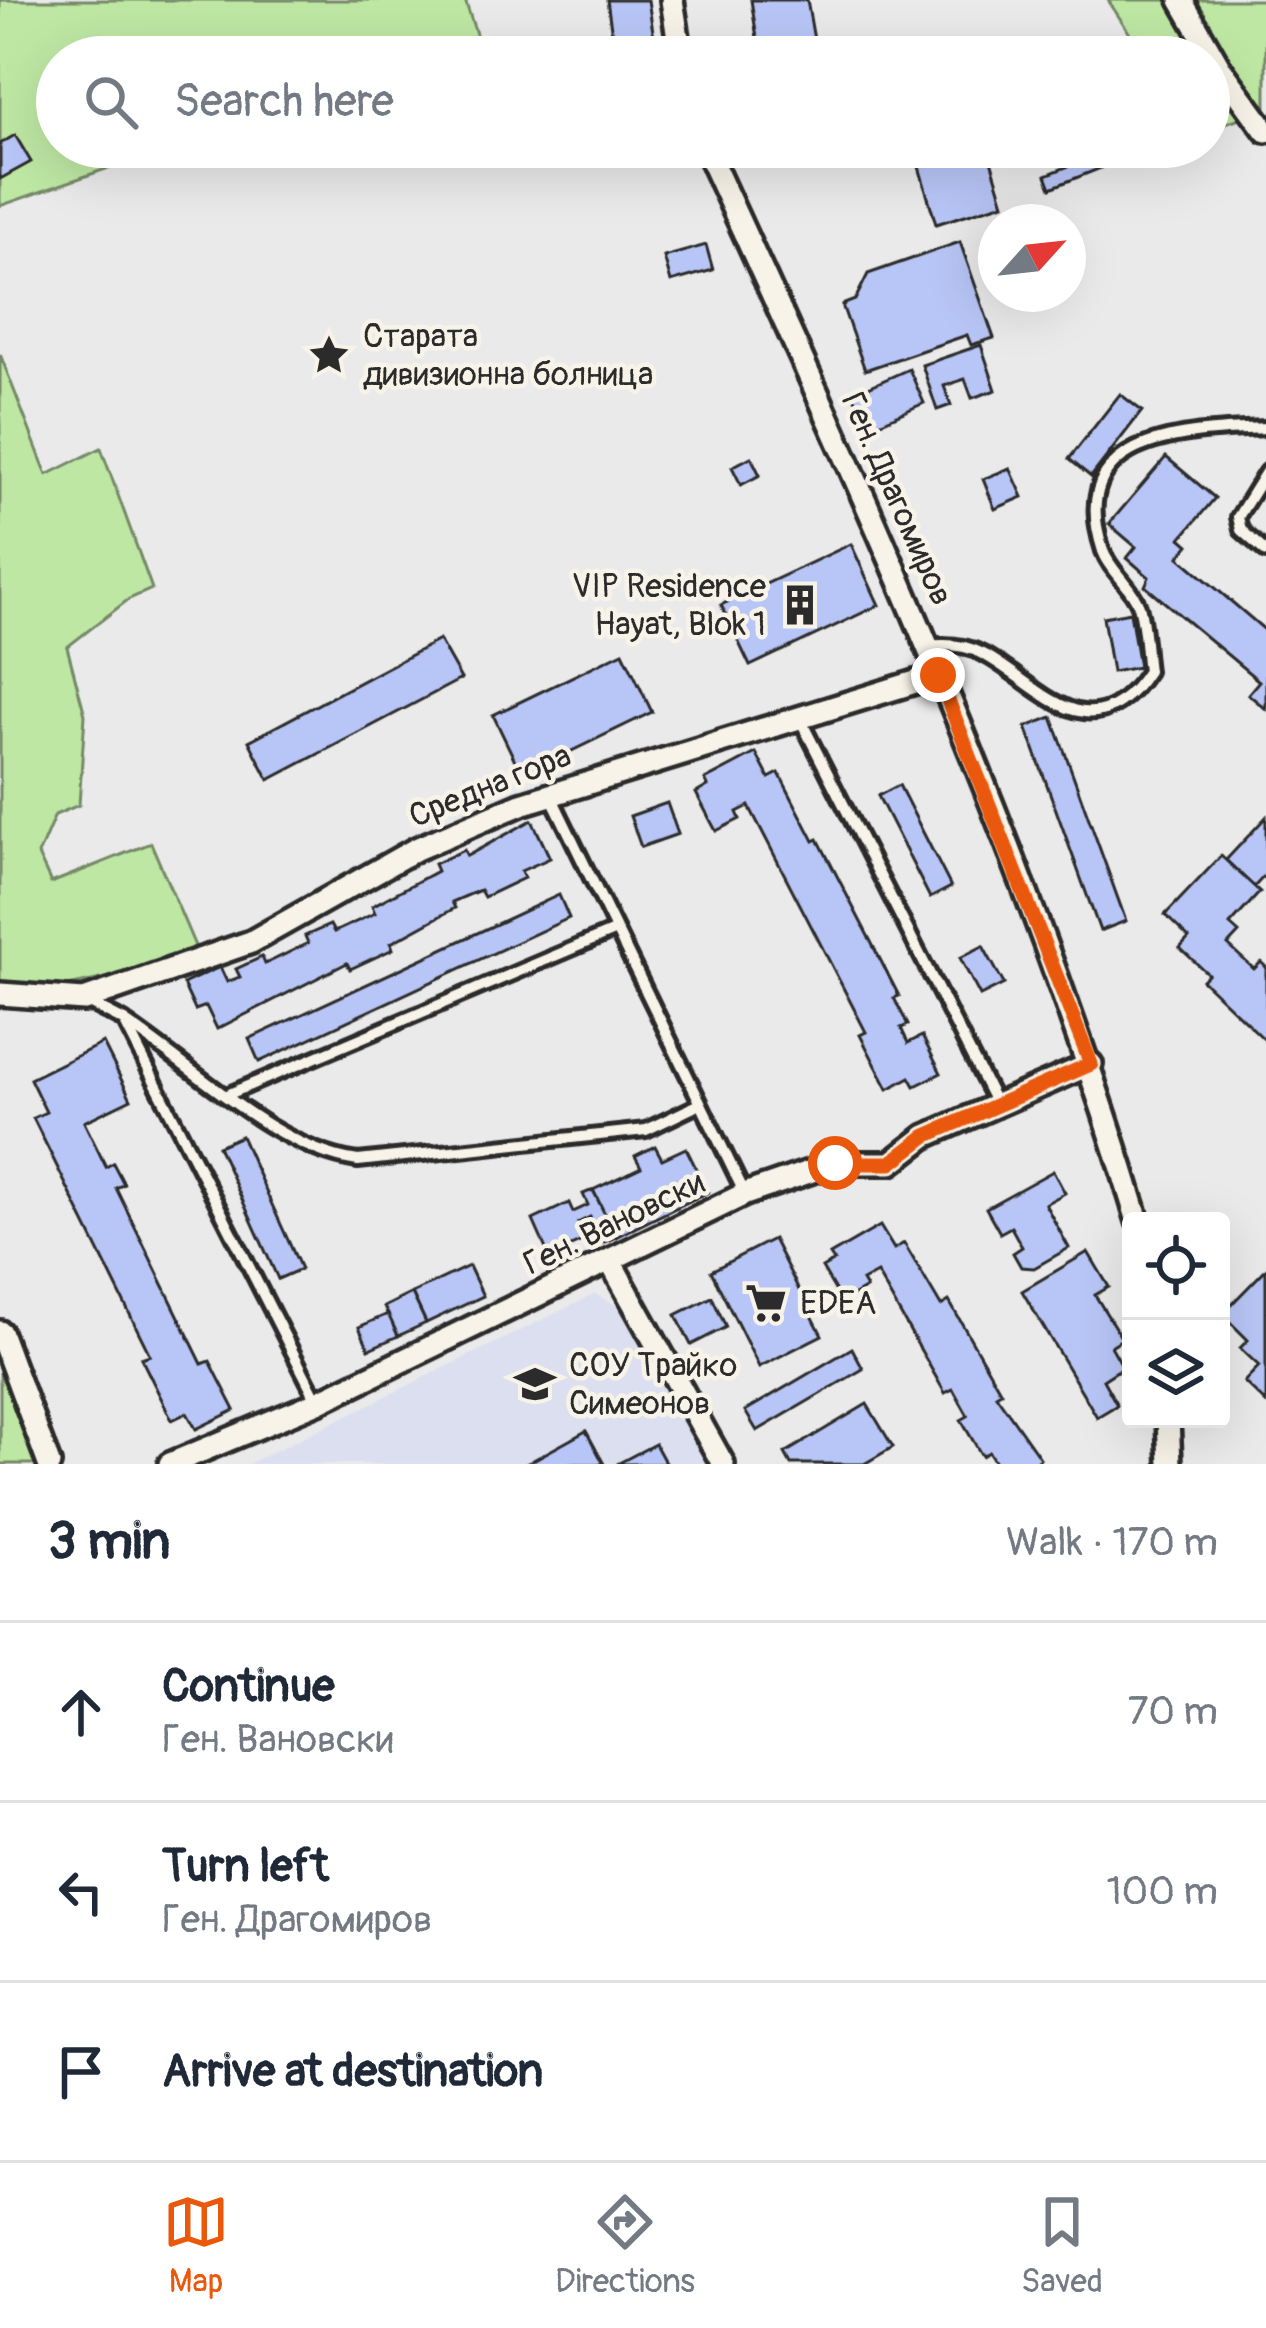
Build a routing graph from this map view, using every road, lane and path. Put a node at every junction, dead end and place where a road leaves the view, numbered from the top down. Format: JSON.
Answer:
{"nodes":[{"id":1,"x":672,"y":0,"type":"edge"},
{"id":2,"x":1181,"y":0,"type":"edge"},
{"id":3,"x":678,"y":36,"type":"edge"},
{"id":4,"x":1202,"y":36,"type":"edge"},
{"id":5,"x":1230,"y":82,"type":"edge"},
{"id":6,"x":1266,"y":131,"type":"edge"},
{"id":7,"x":714,"y":168,"type":"edge"},
{"id":8,"x":1266,"y":428,"type":"edge"},
{"id":9,"x":1266,"y":472,"type":"edge"},
{"id":10,"x":1266,"y":552,"type":"edge"},
{"id":11,"x":926,"y":646,"type":"junction"},
{"id":12,"x":938,"y":675,"type":"junction"},
{"id":13,"x":799,"y":717,"type":"junction"},
{"id":14,"x":549,"y":794,"type":"junction"},
{"id":15,"x":616,"y":930,"type":"junction"},
{"id":16,"x":0,"y":994,"type":"edge"},
{"id":17,"x":84,"y":1000,"type":"junction"},
{"id":18,"x":124,"y":1022,"type":"junction"},
{"id":19,"x":1091,"y":1064,"type":"junction"},
{"id":20,"x":229,"y":1094,"type":"junction"},
{"id":21,"x":700,"y":1104,"type":"junction"},
{"id":22,"x":997,"y":1105,"type":"junction"},
{"id":23,"x":746,"y":1194,"type":"junction"},
{"id":24,"x":1135,"y":1212,"type":"edge"},
{"id":25,"x":611,"y":1263,"type":"junction"},
{"id":26,"x":0,"y":1332,"type":"edge"},
{"id":27,"x":318,"y":1402,"type":"junction"},
{"id":28,"x":1168,"y":1428,"type":"edge"},
{"id":29,"x":49,"y":1464,"type":"edge"},
{"id":30,"x":170,"y":1464,"type":"edge"},
{"id":31,"x":723,"y":1464,"type":"edge"},
{"id":32,"x":1170,"y":1464,"type":"edge"}],
"edges":[{"from":1,"to":3,"type":"street"},
{"from":2,"to":4,"type":"street"},
{"from":5,"to":6,"type":"street"},
{"from":7,"to":11,"type":"street","name":"Ген. Драгомиров"},
{"from":8,"to":11,"type":"lane"},
{"from":9,"to":10,"type":"lane"},
{"from":11,"to":12,"type":"street","name":"Ген. Драгомиров"},
{"from":12,"to":13,"type":"street","name":"Средна гора"},
{"from":12,"to":19,"type":"street","name":"Ген. Драгомиров"},
{"from":13,"to":14,"type":"street","name":"Средна гора"},
{"from":13,"to":22,"type":"lane"},
{"from":14,"to":15,"type":"lane"},
{"from":14,"to":17,"type":"street","name":"Средна гора"},
{"from":15,"to":20,"type":"lane"},
{"from":15,"to":21,"type":"lane"},
{"from":16,"to":17,"type":"street"},
{"from":17,"to":18,"type":"lane"},
{"from":18,"to":20,"type":"lane"},
{"from":18,"to":27,"type":"lane"},
{"from":19,"to":22,"type":"street","name":"Ген. Вановски"},
{"from":19,"to":24,"type":"street","name":"Ген. Драгомиров"},
{"from":20,"to":21,"type":"lane"},
{"from":21,"to":23,"type":"lane"},
{"from":22,"to":23,"type":"street","name":"Ген. Вановски"},
{"from":23,"to":25,"type":"street","name":"Ген. Вановски"},
{"from":25,"to":27,"type":"street","name":"Ген. Вановски"},
{"from":25,"to":31,"type":"street"},
{"from":26,"to":29,"type":"street"},
{"from":27,"to":30,"type":"street","name":"Ген. Вановски"},
{"from":28,"to":32,"type":"street"}]}
